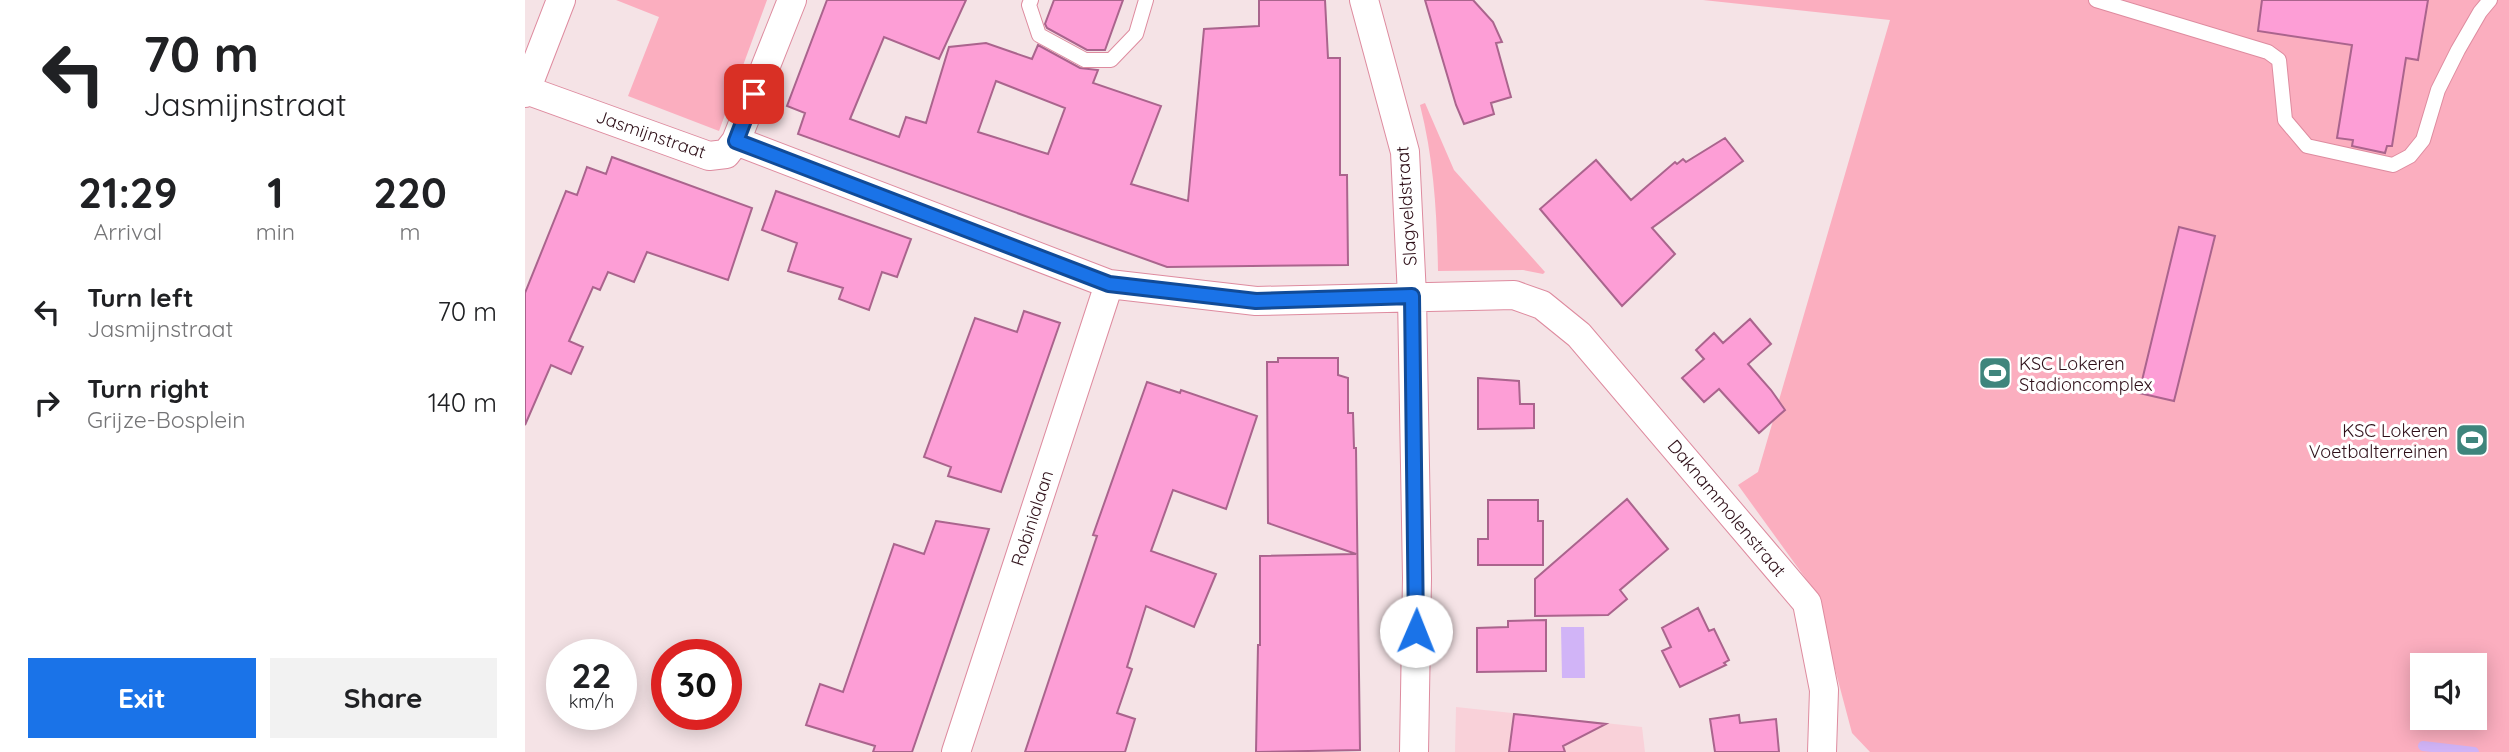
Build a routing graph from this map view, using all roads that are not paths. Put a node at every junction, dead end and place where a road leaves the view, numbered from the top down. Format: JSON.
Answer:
{"nodes":[{"id":1,"x":561,"y":0,"type":"edge"},
{"id":2,"x":792,"y":0,"type":"edge"},
{"id":3,"x":1031,"y":0,"type":"edge"},
{"id":4,"x":1146,"y":0,"type":"edge"},
{"id":5,"x":1364,"y":0,"type":"edge"},
{"id":6,"x":2096,"y":0,"type":"edge"},
{"id":7,"x":2490,"y":0,"type":"edge"},
{"id":8,"x":526,"y":91,"type":"edge"},
{"id":9,"x":736,"y":141,"type":"junction"},
{"id":10,"x":1109,"y":284,"type":"junction"},
{"id":11,"x":1412,"y":296,"type":"junction"},
{"id":12,"x":956,"y":752,"type":"edge"},
{"id":13,"x":1414,"y":752,"type":"edge"},
{"id":14,"x":1822,"y":752,"type":"edge"}],
"edges":[{"from":1,"to":8,"type":"street"},
{"from":2,"to":9,"type":"street"},
{"from":3,"to":4,"type":"lane"},
{"from":5,"to":11,"type":"street","name":"Slagveldstraat"},
{"from":6,"to":7,"type":"lane"},
{"from":8,"to":9,"type":"street","name":"Jasmijnstraat"},
{"from":9,"to":10,"type":"street"},
{"from":10,"to":11,"type":"street"},
{"from":10,"to":12,"type":"street","name":"Robinialaan"},
{"from":11,"to":13,"type":"street","name":"Slagveldstraat"},
{"from":11,"to":14,"type":"street","name":"Daknammolenstraat"}]}
